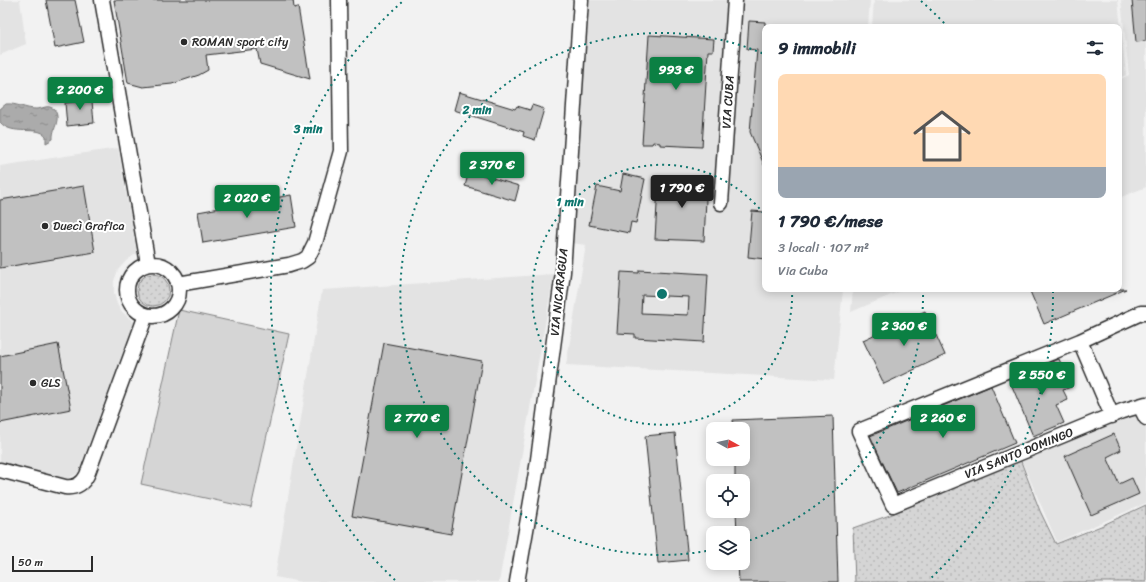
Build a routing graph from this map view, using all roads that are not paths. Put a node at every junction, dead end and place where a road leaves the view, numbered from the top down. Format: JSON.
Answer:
{"nodes":[{"id":1,"x":102,"y":0,"type":"edge"},
{"id":2,"x":339,"y":0,"type":"edge"},
{"id":3,"x":581,"y":0,"type":"edge"},
{"id":4,"x":735,"y":0,"type":"edge"},
{"id":5,"x":721,"y":203,"type":"dead end"},
{"id":6,"x":148,"y":264,"type":"junction"},
{"id":7,"x":178,"y":284,"type":"junction"},
{"id":8,"x":1146,"y":313,"type":"edge"},
{"id":9,"x":146,"y":315,"type":"junction"},
{"id":10,"x":1080,"y":341,"type":"junction"},
{"id":11,"x":1144,"y":409,"type":"edge"},
{"id":12,"x":1112,"y":416,"type":"junction"},
{"id":13,"x":0,"y":470,"type":"edge"},
{"id":14,"x":517,"y":582,"type":"edge"}],
"edges":[{"from":1,"to":6,"type":"street"},
{"from":2,"to":7,"type":"street"},
{"from":3,"to":14,"type":"street","name":"VIA NICARAGUA"},
{"from":4,"to":5,"type":"street","name":"VIA CUBA"},
{"from":6,"to":7,"type":"street"},
{"from":6,"to":9,"type":"street"},
{"from":7,"to":9,"type":"street"},
{"from":8,"to":10,"type":"street"},
{"from":9,"to":13,"type":"street"},
{"from":10,"to":12,"type":"street"},
{"from":10,"to":12,"type":"street","name":"VIA SANTO DOMINGO"},
{"from":11,"to":12,"type":"street","name":"VIA SANTO DOMINGO"}]}
